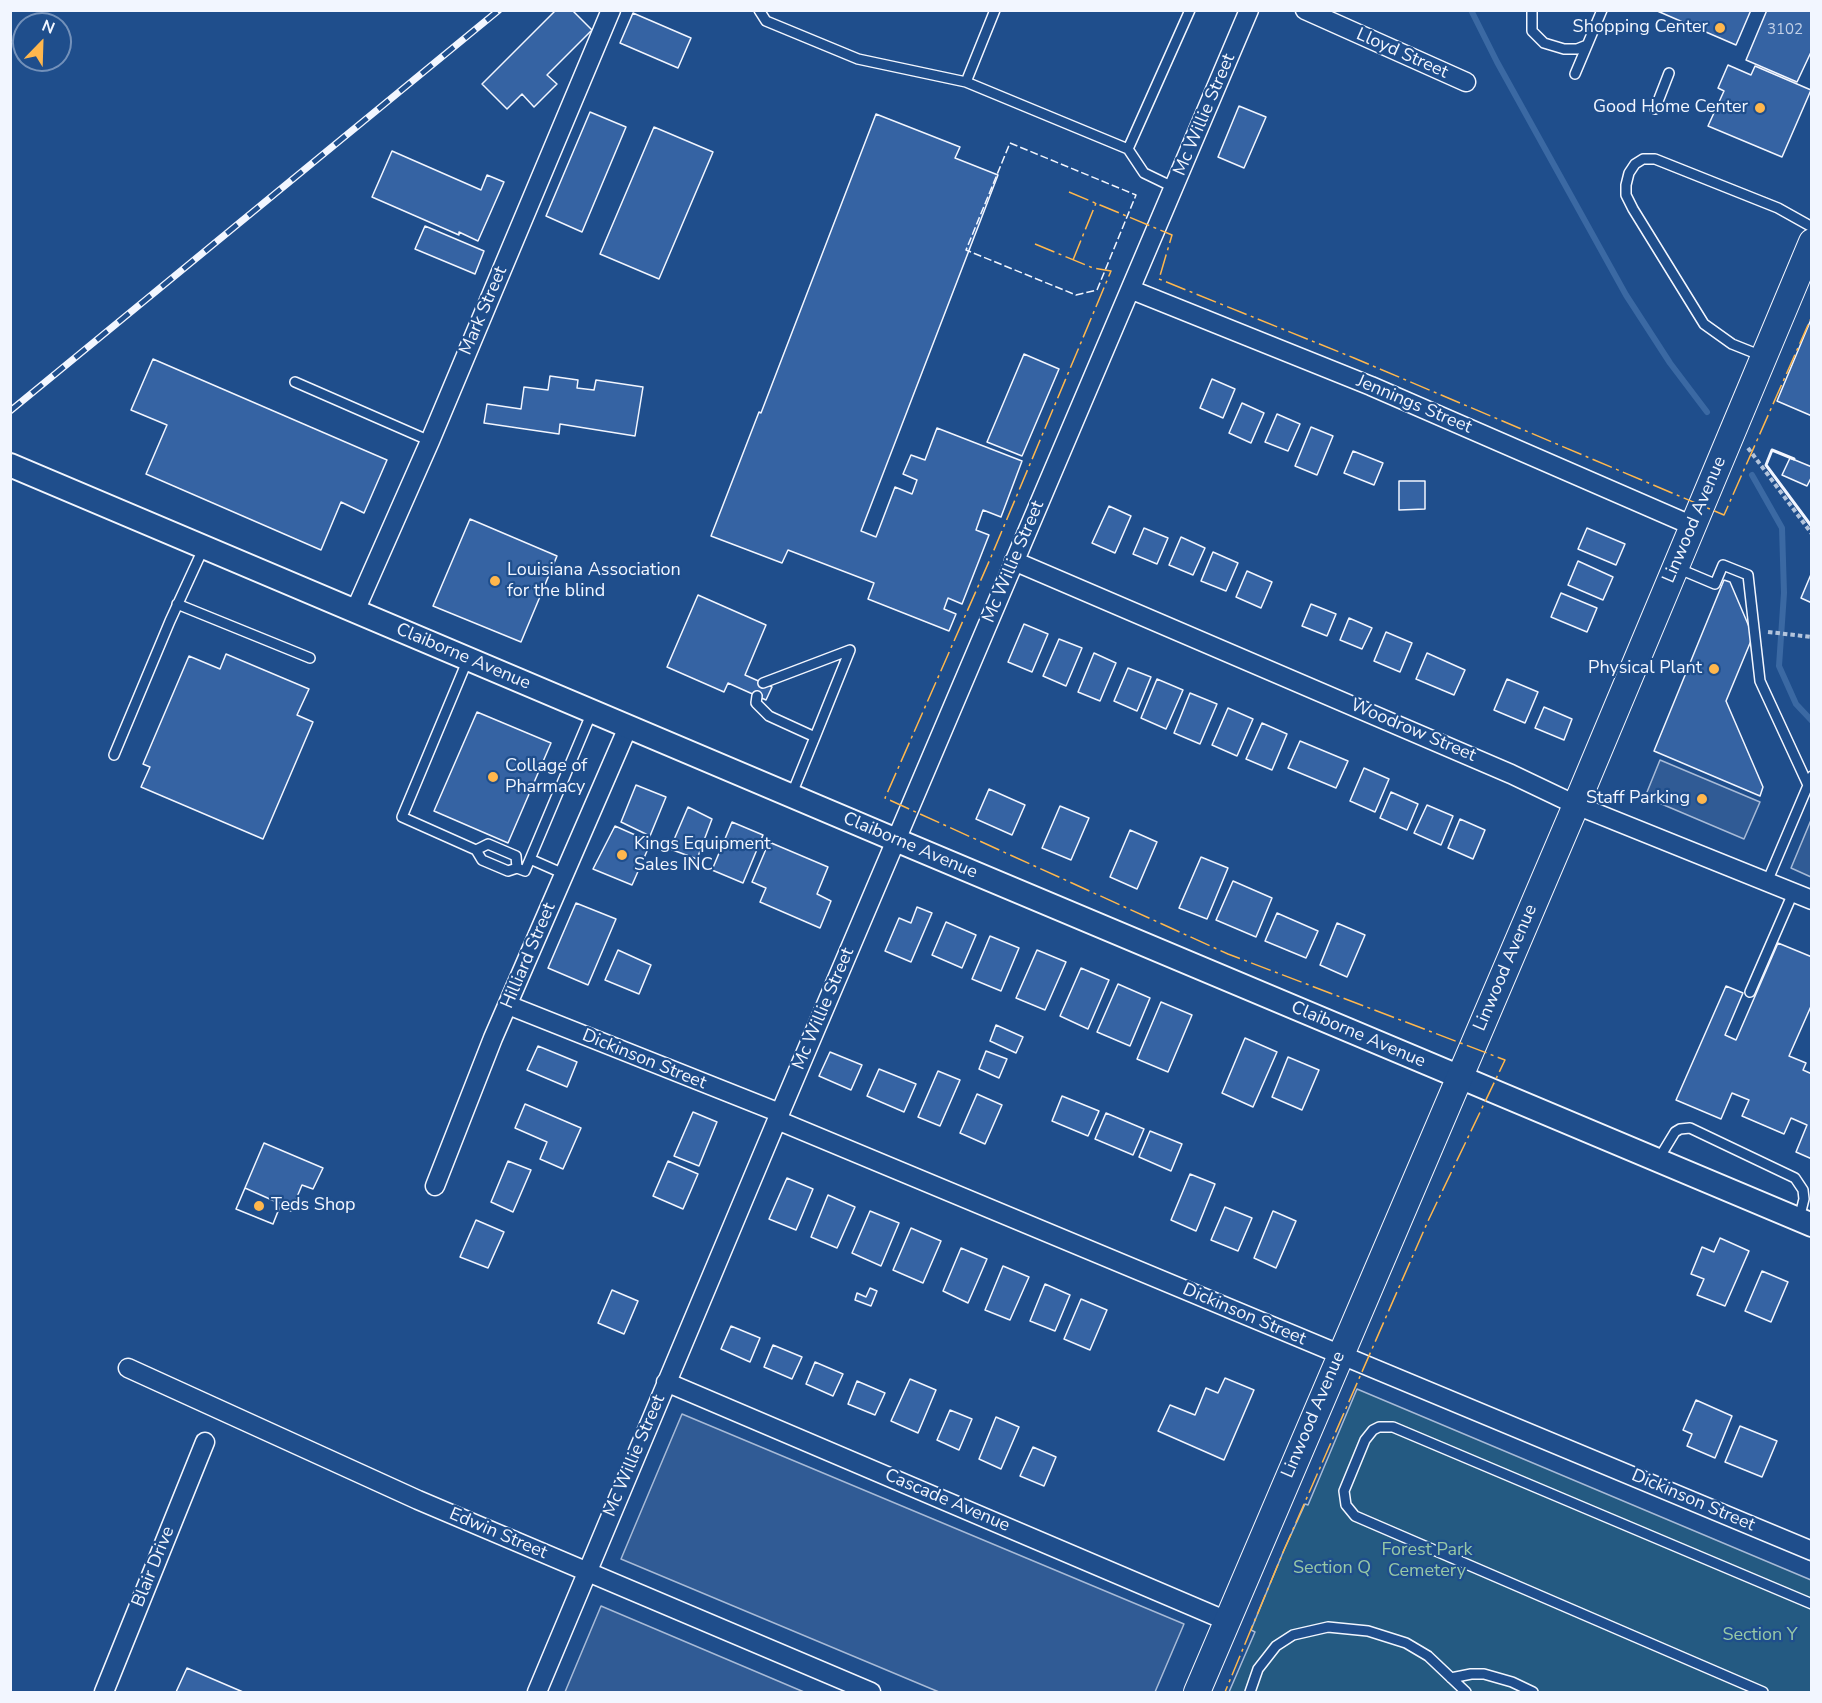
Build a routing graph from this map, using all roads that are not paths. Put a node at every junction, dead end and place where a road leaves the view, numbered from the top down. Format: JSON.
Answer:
{"nodes":[{"id":1,"x":611,"y":10,"type":"edge"},
{"id":2,"x":759,"y":10,"type":"edge"},
{"id":3,"x":995,"y":10,"type":"edge"},
{"id":4,"x":1190,"y":10,"type":"edge"},
{"id":5,"x":1249,"y":10,"type":"edge"},
{"id":6,"x":1305,"y":10,"type":"edge"},
{"id":7,"x":1532,"y":10,"type":"edge"},
{"id":8,"x":1602,"y":10,"type":"edge"},
{"id":9,"x":1587,"y":45,"type":"junction"},
{"id":10,"x":1669,"y":73,"type":"dead end"},
{"id":11,"x":1575,"y":74,"type":"dead end"},
{"id":12,"x":966,"y":82,"type":"junction"},
{"id":13,"x":1466,"y":82,"type":"dead end"},
{"id":14,"x":1655,"y":109,"type":"dead end"},
{"id":15,"x":1128,"y":149,"type":"junction"},
{"id":16,"x":1173,"y":187,"type":"junction"},
{"id":17,"x":1812,"y":227,"type":"edge"},
{"id":18,"x":1810,"y":252,"type":"edge"},
{"id":19,"x":1132,"y":290,"type":"junction"},
{"id":20,"x":1764,"y":357,"type":"junction"},
{"id":21,"x":295,"y":382,"type":"dead end"},
{"id":22,"x":430,"y":441,"type":"junction"},
{"id":23,"x":10,"y":465,"type":"edge"},
{"id":24,"x":1693,"y":526,"type":"junction"},
{"id":25,"x":204,"y":547,"type":"junction"},
{"id":26,"x":1014,"y":561,"type":"junction"},
{"id":27,"x":1675,"y":567,"type":"junction"},
{"id":28,"x":177,"y":604,"type":"junction"},
{"id":29,"x":355,"y":611,"type":"junction"},
{"id":30,"x":310,"y":658,"type":"dead end"},
{"id":31,"x":468,"y":659,"type":"junction"},
{"id":32,"x":763,"y":683,"type":"dead end"},
{"id":33,"x":757,"y":696,"type":"dead end"},
{"id":34,"x":592,"y":712,"type":"junction"},
{"id":35,"x":628,"y":727,"type":"junction"},
{"id":36,"x":815,"y":737,"type":"junction"},
{"id":37,"x":114,"y":755,"type":"dead end"},
{"id":38,"x":1810,"y":780,"type":"edge"},
{"id":39,"x":791,"y":796,"type":"junction"},
{"id":40,"x":1576,"y":805,"type":"junction"},
{"id":41,"x":896,"y":840,"type":"junction"},
{"id":42,"x":476,"y":850,"type":"junction"},
{"id":43,"x":530,"y":859,"type":"junction"},
{"id":44,"x":517,"y":868,"type":"junction"},
{"id":45,"x":564,"y":874,"type":"junction"},
{"id":46,"x":1767,"y":882,"type":"junction"},
{"id":47,"x":1793,"y":893,"type":"junction"},
{"id":48,"x":1812,"y":900,"type":"edge"},
{"id":49,"x":1750,"y":992,"type":"dead end"},
{"id":50,"x":508,"y":1005,"type":"junction"},
{"id":51,"x":1459,"y":1077,"type":"junction"},
{"id":52,"x":778,"y":1117,"type":"junction"},
{"id":53,"x":1658,"y":1161,"type":"junction"},
{"id":54,"x":435,"y":1186,"type":"dead end"},
{"id":55,"x":1805,"y":1222,"type":"edge"},
{"id":56,"x":1340,"y":1354,"type":"junction"},
{"id":57,"x":128,"y":1368,"type":"dead end"},
{"id":58,"x":666,"y":1382,"type":"junction"},
{"id":59,"x":205,"y":1442,"type":"dead end"},
{"id":60,"x":1812,"y":1551,"type":"edge"},
{"id":61,"x":586,"y":1572,"type":"junction"},
{"id":62,"x":1812,"y":1604,"type":"edge"},
{"id":63,"x":1227,"y":1621,"type":"junction"},
{"id":64,"x":1451,"y":1678,"type":"junction"},
{"id":65,"x":104,"y":1692,"type":"edge"},
{"id":66,"x":537,"y":1692,"type":"edge"},
{"id":67,"x":871,"y":1692,"type":"edge"},
{"id":68,"x":1197,"y":1692,"type":"edge"},
{"id":69,"x":1250,"y":1692,"type":"edge"},
{"id":70,"x":1466,"y":1692,"type":"edge"},
{"id":71,"x":1533,"y":1692,"type":"edge"},
{"id":72,"x":1763,"y":1692,"type":"edge"}],
"edges":[{"from":1,"to":22,"type":"street","name":"Mark Street"},
{"from":2,"to":12,"type":"lane"},
{"from":3,"to":12,"type":"lane"},
{"from":4,"to":15,"type":"lane"},
{"from":5,"to":16,"type":"street","name":"Mc Willie Street"},
{"from":6,"to":13,"type":"street","name":"Lloyd Street"},
{"from":7,"to":9,"type":"lane"},
{"from":8,"to":9,"type":"lane"},
{"from":9,"to":11,"type":"lane"},
{"from":10,"to":14,"type":"lane"},
{"from":12,"to":15,"type":"lane"},
{"from":15,"to":16,"type":"lane"},
{"from":16,"to":19,"type":"street","name":"Mc Willie Street"},
{"from":17,"to":20,"type":"lane"},
{"from":18,"to":20,"type":"main road","name":"Linwood Avenue"},
{"from":19,"to":24,"type":"street","name":"Jennings Street"},
{"from":19,"to":26,"type":"street","name":"Mc Willie Street"},
{"from":20,"to":24,"type":"main road","name":"Linwood Avenue"},
{"from":21,"to":22,"type":"lane"},
{"from":22,"to":29,"type":"street","name":"Mark Street"},
{"from":23,"to":25,"type":"street","name":"Claiborne Avenue"},
{"from":24,"to":27,"type":"main road","name":"Linwood Avenue"},
{"from":25,"to":28,"type":"lane"},
{"from":25,"to":29,"type":"street","name":"Claiborne Avenue"},
{"from":26,"to":40,"type":"street","name":"Woodrow Street"},
{"from":26,"to":41,"type":"street","name":"Mc Willie Street"},
{"from":27,"to":38,"type":"lane"},
{"from":27,"to":40,"type":"main road","name":"Linwood Avenue"},
{"from":28,"to":30,"type":"lane"},
{"from":28,"to":37,"type":"lane"},
{"from":29,"to":31,"type":"street","name":"Claiborne Avenue"},
{"from":31,"to":34,"type":"street","name":"Claiborne Avenue"},
{"from":31,"to":42,"type":"lane"},
{"from":32,"to":36,"type":"lane"},
{"from":33,"to":36,"type":"lane"},
{"from":34,"to":35,"type":"street","name":"Claiborne Avenue"},
{"from":34,"to":43,"type":"lane"},
{"from":35,"to":39,"type":"street","name":"Claiborne Avenue"},
{"from":35,"to":45,"type":"street","name":"Hilliard Street"},
{"from":36,"to":39,"type":"lane"},
{"from":38,"to":46,"type":"lane"},
{"from":39,"to":41,"type":"street","name":"Claiborne Avenue"},
{"from":40,"to":46,"type":"street","name":"Woodrow Street"},
{"from":40,"to":51,"type":"main road","name":"Linwood Avenue"},
{"from":41,"to":51,"type":"street","name":"Claiborne Avenue"},
{"from":41,"to":52,"type":"street","name":"Mc Willie Street"},
{"from":42,"to":44,"type":"lane"},
{"from":42,"to":44,"type":"lane"},
{"from":43,"to":44,"type":"lane"},
{"from":43,"to":45,"type":"lane"},
{"from":45,"to":50,"type":"street","name":"Hilliard Street"},
{"from":46,"to":47,"type":"street","name":"Woodrow Street"},
{"from":47,"to":48,"type":"street","name":"Woodrow Street"},
{"from":47,"to":49,"type":"lane"},
{"from":50,"to":52,"type":"street","name":"Dickinson Street"},
{"from":50,"to":54,"type":"street","name":"Hilliard Street"},
{"from":51,"to":53,"type":"street","name":"Claiborne Avenue"},
{"from":51,"to":56,"type":"main road","name":"Linwood Avenue"},
{"from":52,"to":56,"type":"street","name":"Dickinson Street"},
{"from":52,"to":58,"type":"street","name":"Mc Willie Street"},
{"from":53,"to":55,"type":"street","name":"Claiborne Avenue"},
{"from":53,"to":55,"type":"lane"},
{"from":56,"to":60,"type":"street","name":"Dickinson Street"},
{"from":56,"to":63,"type":"main road","name":"Linwood Avenue"},
{"from":57,"to":61,"type":"street","name":"Edwin Street"},
{"from":58,"to":61,"type":"street","name":"Mc Willie Street"},
{"from":58,"to":63,"type":"street","name":"Cascade Avenue"},
{"from":59,"to":65,"type":"street","name":"Blair Drive"},
{"from":61,"to":66,"type":"street","name":"Mc Willie Street"},
{"from":61,"to":67,"type":"street","name":"Edwin Street"},
{"from":62,"to":72,"type":"lane"},
{"from":63,"to":68,"type":"main road","name":"Linwood Avenue"},
{"from":64,"to":69,"type":"lane"},
{"from":64,"to":70,"type":"lane"},
{"from":64,"to":71,"type":"lane"}]}
